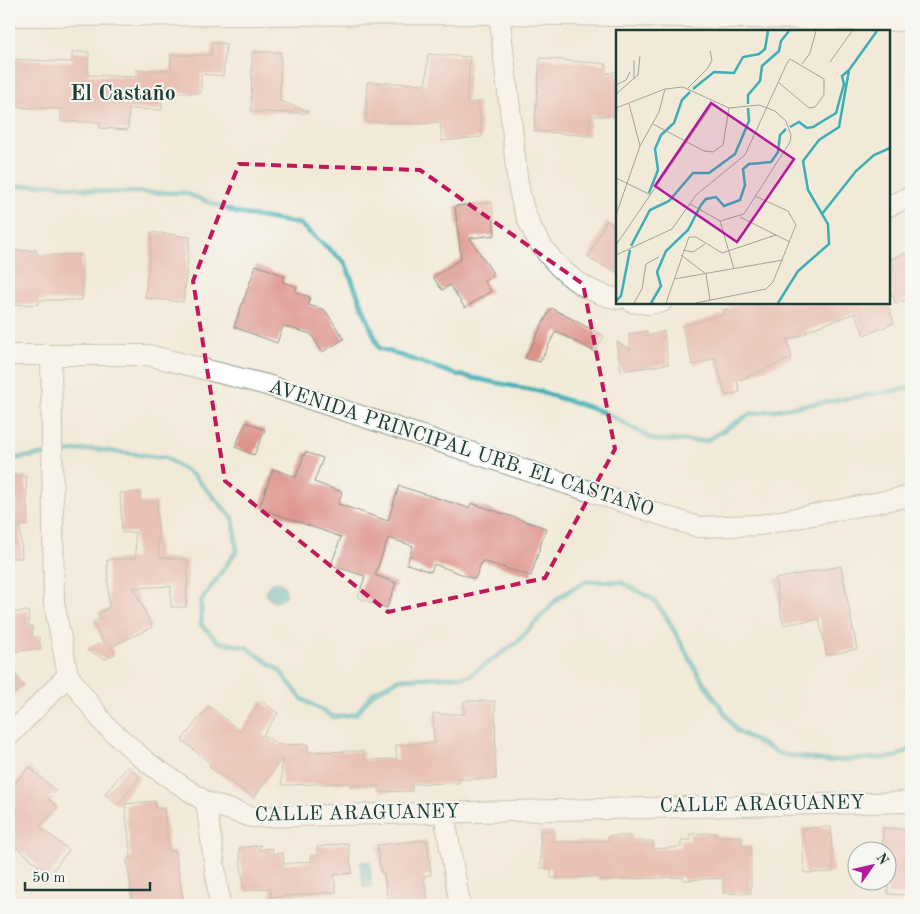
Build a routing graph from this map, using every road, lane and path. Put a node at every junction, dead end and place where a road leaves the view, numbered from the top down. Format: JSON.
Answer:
{"nodes":[{"id":1,"x":499,"y":12,"type":"edge"},
{"id":2,"x":9,"y":16,"type":"edge"},
{"id":3,"x":911,"y":21,"type":"edge"},
{"id":4,"x":911,"y":196,"type":"edge"},
{"id":5,"x":890,"y":206,"type":"edge"},
{"id":6,"x":616,"y":299,"type":"edge"},
{"id":7,"x":9,"y":355,"type":"edge"},
{"id":8,"x":51,"y":355,"type":"junction"},
{"id":9,"x":911,"y":496,"type":"edge"},
{"id":10,"x":68,"y":675,"type":"junction"},
{"id":11,"x":9,"y":736,"type":"edge"},
{"id":12,"x":206,"y":802,"type":"junction"},
{"id":13,"x":911,"y":802,"type":"edge"},
{"id":14,"x":444,"y":813,"type":"junction"},
{"id":15,"x":220,"y":905,"type":"edge"},
{"id":16,"x":460,"y":905,"type":"edge"}],
"edges":[{"from":1,"to":2,"type":"street"},
{"from":1,"to":3,"type":"street"},
{"from":1,"to":6,"type":"street"},
{"from":4,"to":5,"type":"street"},
{"from":7,"to":8,"type":"street","name":"AVENIDA PRINCIPAL URB. EL CASTAÑO"},
{"from":8,"to":9,"type":"street","name":"AVENIDA PRINCIPAL URB. EL CASTAÑO"},
{"from":8,"to":10,"type":"street","name":"CALLE ARAGUANEY"},
{"from":10,"to":11,"type":"street"},
{"from":10,"to":12,"type":"street","name":"CALLE ARAGUANEY"},
{"from":12,"to":14,"type":"street","name":"CALLE ARAGUANEY"},
{"from":12,"to":15,"type":"street"},
{"from":13,"to":14,"type":"street","name":"CALLE ARAGUANEY"},
{"from":14,"to":16,"type":"street"}]}
